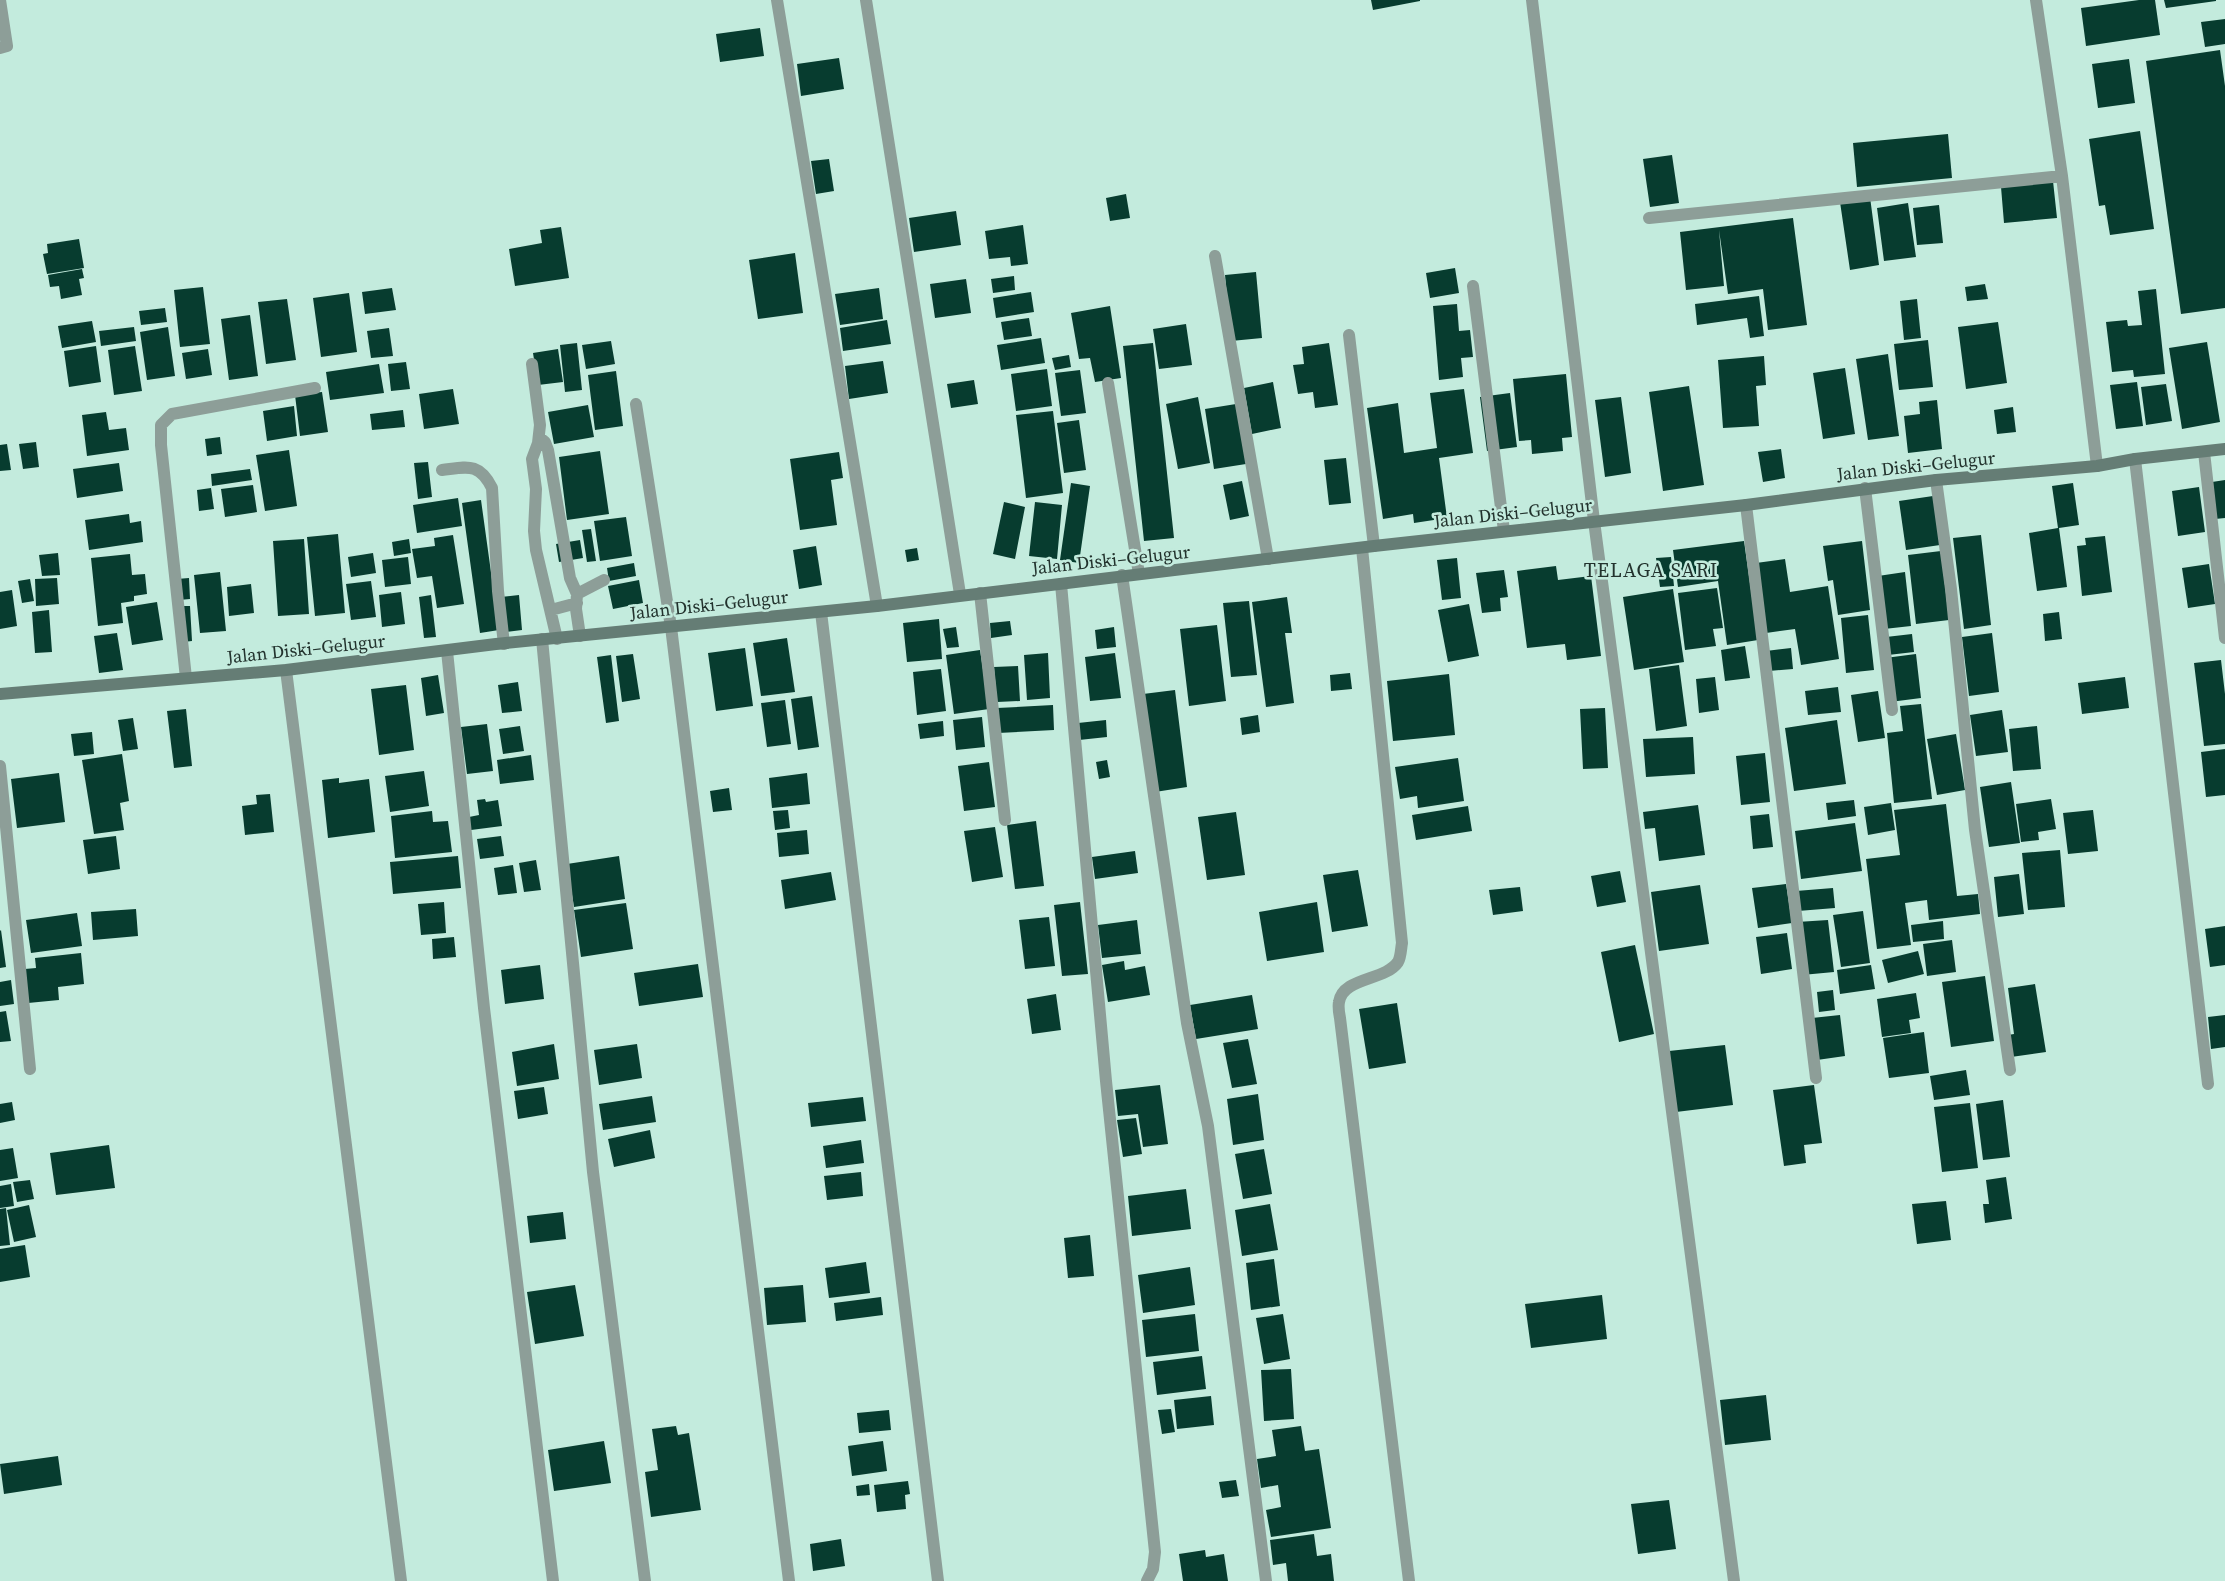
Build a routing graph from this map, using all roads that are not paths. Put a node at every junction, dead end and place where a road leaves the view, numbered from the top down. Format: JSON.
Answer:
{"nodes":[{"id":1,"x":0,"y":0,"type":"edge"},
{"id":2,"x":777,"y":0,"type":"edge"},
{"id":3,"x":866,"y":0,"type":"edge"},
{"id":4,"x":1532,"y":0,"type":"edge"},
{"id":5,"x":2036,"y":0,"type":"edge"},
{"id":6,"x":0,"y":48,"type":"edge"},
{"id":7,"x":2062,"y":176,"type":"junction"},
{"id":8,"x":1649,"y":218,"type":"dead end"},
{"id":9,"x":1214,"y":256,"type":"dead end"},
{"id":10,"x":1473,"y":286,"type":"dead end"},
{"id":11,"x":1349,"y":335,"type":"dead end"},
{"id":12,"x":532,"y":364,"type":"dead end"},
{"id":13,"x":1108,"y":383,"type":"dead end"},
{"id":14,"x":315,"y":388,"type":"dead end"},
{"id":15,"x":636,"y":404,"type":"dead end"},
{"id":16,"x":539,"y":437,"type":"junction"},
{"id":17,"x":2225,"y":449,"type":"edge"},
{"id":18,"x":2204,"y":452,"type":"junction"},
{"id":19,"x":2135,"y":459,"type":"junction"},
{"id":20,"x":2097,"y":466,"type":"junction"},
{"id":21,"x":442,"y":470,"type":"dead end"},
{"id":22,"x":1936,"y":480,"type":"junction"},
{"id":23,"x":1865,"y":488,"type":"junction"},
{"id":24,"x":1746,"y":505,"type":"junction"},
{"id":25,"x":1594,"y":521,"type":"junction"},
{"id":26,"x":1504,"y":531,"type":"junction"},
{"id":27,"x":1368,"y":547,"type":"junction"},
{"id":28,"x":1268,"y":559,"type":"junction"},
{"id":29,"x":1139,"y":574,"type":"junction"},
{"id":30,"x":1122,"y":576,"type":"junction"},
{"id":31,"x":604,"y":580,"type":"dead end"},
{"id":32,"x":1061,"y":584,"type":"junction"},
{"id":33,"x":980,"y":593,"type":"junction"},
{"id":34,"x":960,"y":594,"type":"junction"},
{"id":35,"x":577,"y":598,"type":"junction"},
{"id":36,"x":876,"y":606,"type":"junction"},
{"id":37,"x":550,"y":610,"type":"junction"},
{"id":38,"x":821,"y":612,"type":"junction"},
{"id":39,"x":671,"y":627,"type":"junction"},
{"id":40,"x":580,"y":636,"type":"junction"},
{"id":41,"x":557,"y":638,"type":"junction"},
{"id":42,"x":2225,"y":638,"type":"edge"},
{"id":43,"x":542,"y":639,"type":"junction"},
{"id":44,"x":504,"y":644,"type":"junction"},
{"id":45,"x":447,"y":651,"type":"junction"},
{"id":46,"x":286,"y":670,"type":"junction"},
{"id":47,"x":186,"y":678,"type":"junction"},
{"id":48,"x":0,"y":694,"type":"edge"},
{"id":49,"x":1892,"y":710,"type":"dead end"},
{"id":50,"x":0,"y":766,"type":"edge"},
{"id":51,"x":1006,"y":820,"type":"dead end"},
{"id":52,"x":30,"y":1069,"type":"dead end"},
{"id":53,"x":2010,"y":1070,"type":"dead end"},
{"id":54,"x":1816,"y":1078,"type":"dead end"},
{"id":55,"x":2208,"y":1084,"type":"dead end"},
{"id":56,"x":401,"y":1581,"type":"edge"},
{"id":57,"x":553,"y":1581,"type":"edge"},
{"id":58,"x":645,"y":1581,"type":"edge"},
{"id":59,"x":789,"y":1581,"type":"edge"},
{"id":60,"x":938,"y":1581,"type":"edge"},
{"id":61,"x":1147,"y":1581,"type":"edge"},
{"id":62,"x":1266,"y":1581,"type":"edge"},
{"id":63,"x":1409,"y":1581,"type":"edge"},
{"id":64,"x":1734,"y":1581,"type":"edge"}],
"edges":[{"from":1,"to":6,"type":"street"},
{"from":2,"to":36,"type":"street"},
{"from":3,"to":34,"type":"street"},
{"from":4,"to":25,"type":"street"},
{"from":5,"to":7,"type":"street"},
{"from":7,"to":8,"type":"street"},
{"from":7,"to":20,"type":"street"},
{"from":9,"to":28,"type":"street"},
{"from":10,"to":26,"type":"street"},
{"from":11,"to":27,"type":"street"},
{"from":12,"to":16,"type":"street"},
{"from":13,"to":29,"type":"street"},
{"from":14,"to":47,"type":"street"},
{"from":15,"to":39,"type":"street"},
{"from":16,"to":35,"type":"street"},
{"from":16,"to":37,"type":"street"},
{"from":17,"to":18,"type":"main road","name":"Jalan Diski–Gelugur"},
{"from":18,"to":19,"type":"main road","name":"Jalan Diski–Gelugur"},
{"from":18,"to":42,"type":"street"},
{"from":19,"to":20,"type":"main road","name":"Jalan Diski–Gelugur"},
{"from":19,"to":55,"type":"street"},
{"from":20,"to":22,"type":"main road","name":"Jalan Diski–Gelugur"},
{"from":21,"to":44,"type":"street"},
{"from":22,"to":23,"type":"main road","name":"Jalan Diski–Gelugur"},
{"from":22,"to":53,"type":"street"},
{"from":23,"to":24,"type":"main road","name":"Jalan Diski–Gelugur"},
{"from":23,"to":49,"type":"street"},
{"from":24,"to":25,"type":"main road","name":"Jalan Diski–Gelugur"},
{"from":24,"to":54,"type":"street"},
{"from":25,"to":26,"type":"main road","name":"Jalan Diski–Gelugur"},
{"from":25,"to":64,"type":"street"},
{"from":26,"to":27,"type":"main road","name":"Jalan Diski–Gelugur"},
{"from":27,"to":28,"type":"main road","name":"Jalan Diski–Gelugur"},
{"from":27,"to":63,"type":"street"},
{"from":28,"to":29,"type":"main road","name":"Jalan Diski–Gelugur"},
{"from":29,"to":30,"type":"main road","name":"Jalan Diski–Gelugur"},
{"from":30,"to":32,"type":"main road","name":"Jalan Diski–Gelugur"},
{"from":30,"to":62,"type":"street"},
{"from":31,"to":35,"type":"street"},
{"from":32,"to":33,"type":"main road","name":"Jalan Diski–Gelugur"},
{"from":32,"to":61,"type":"street"},
{"from":33,"to":34,"type":"main road","name":"Jalan Diski–Gelugur"},
{"from":33,"to":51,"type":"street"},
{"from":34,"to":36,"type":"main road","name":"Jalan Diski–Gelugur"},
{"from":35,"to":37,"type":"street"},
{"from":35,"to":40,"type":"street"},
{"from":36,"to":38,"type":"main road","name":"Jalan Diski–Gelugur"},
{"from":37,"to":41,"type":"street"},
{"from":38,"to":39,"type":"main road","name":"Jalan Diski–Gelugur"},
{"from":38,"to":60,"type":"street"},
{"from":39,"to":40,"type":"main road","name":"Jalan Diski–Gelugur"},
{"from":39,"to":59,"type":"street"},
{"from":40,"to":41,"type":"main road","name":"Jalan Diski–Gelugur"},
{"from":41,"to":43,"type":"main road","name":"Jalan Diski–Gelugur"},
{"from":43,"to":44,"type":"main road","name":"Jalan Diski–Gelugur"},
{"from":43,"to":58,"type":"street"},
{"from":44,"to":45,"type":"main road","name":"Jalan Diski–Gelugur"},
{"from":45,"to":46,"type":"main road","name":"Jalan Diski–Gelugur"},
{"from":45,"to":57,"type":"street"},
{"from":46,"to":47,"type":"main road","name":"Jalan Diski–Gelugur"},
{"from":46,"to":56,"type":"street"},
{"from":47,"to":48,"type":"main road","name":"Jalan Diski–Gelugur"},
{"from":50,"to":52,"type":"street"}]}
